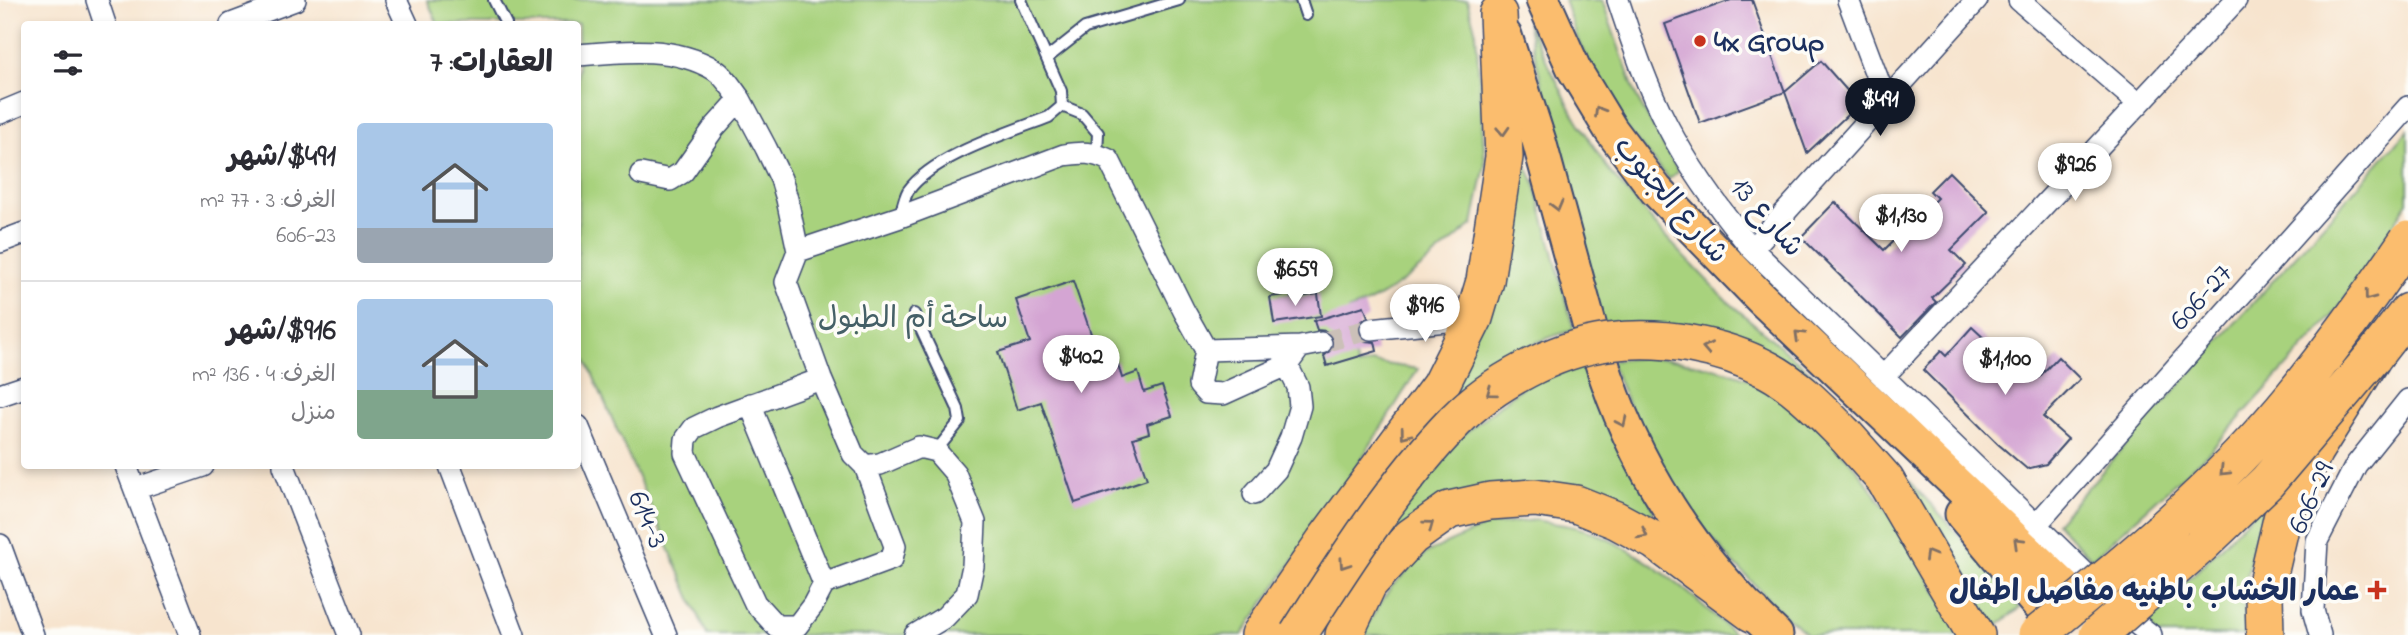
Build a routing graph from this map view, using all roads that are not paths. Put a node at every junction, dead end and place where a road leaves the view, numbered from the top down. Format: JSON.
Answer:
{"nodes":[{"id":1,"x":97,"y":0,"type":"edge"},
{"id":2,"x":295,"y":0,"type":"edge"},
{"id":3,"x":396,"y":0,"type":"edge"},
{"id":4,"x":494,"y":0,"type":"edge"},
{"id":5,"x":1021,"y":0,"type":"edge"},
{"id":6,"x":1179,"y":0,"type":"edge"},
{"id":7,"x":1301,"y":0,"type":"edge"},
{"id":8,"x":1543,"y":0,"type":"edge"},
{"id":9,"x":1618,"y":0,"type":"edge"},
{"id":10,"x":1848,"y":0,"type":"edge"},
{"id":11,"x":1977,"y":0,"type":"edge"},
{"id":12,"x":2019,"y":0,"type":"edge"},
{"id":13,"x":2236,"y":0,"type":"edge"},
{"id":14,"x":1496,"y":7,"type":"edge"},
{"id":15,"x":1306,"y":15,"type":"dead end"},
{"id":16,"x":104,"y":21,"type":"edge"},
{"id":17,"x":239,"y":21,"type":"edge"},
{"id":18,"x":406,"y":21,"type":"edge"},
{"id":19,"x":504,"y":21,"type":"edge"},
{"id":20,"x":581,"y":55,"type":"edge"},
{"id":21,"x":1047,"y":58,"type":"junction"},
{"id":22,"x":740,"y":99,"type":"junction"},
{"id":23,"x":1886,"y":101,"type":"junction"},
{"id":24,"x":21,"y":104,"type":"edge"},
{"id":25,"x":2139,"y":104,"type":"junction"},
{"id":26,"x":1062,"y":106,"type":"junction"},
{"id":27,"x":2408,"y":107,"type":"edge"},
{"id":28,"x":0,"y":113,"type":"edge"},
{"id":29,"x":1097,"y":154,"type":"junction"},
{"id":30,"x":641,"y":174,"type":"dead end"},
{"id":31,"x":900,"y":217,"type":"junction"},
{"id":32,"x":21,"y":234,"type":"edge"},
{"id":33,"x":2408,"y":240,"type":"edge"},
{"id":34,"x":0,"y":242,"type":"edge"},
{"id":35,"x":1752,"y":249,"type":"junction"},
{"id":36,"x":798,"y":251,"type":"junction"},
{"id":37,"x":914,"y":314,"type":"dead end"},
{"id":38,"x":1474,"y":318,"type":"junction"},
{"id":39,"x":1371,"y":329,"type":"tunnel mouth"},
{"id":40,"x":2395,"y":330,"type":"edge"},
{"id":41,"x":1206,"y":350,"type":"junction"},
{"id":42,"x":1287,"y":365,"type":"junction"},
{"id":43,"x":1837,"y":372,"type":"junction"},
{"id":44,"x":1883,"y":377,"type":"junction"},
{"id":45,"x":821,"y":379,"type":"junction"},
{"id":46,"x":21,"y":388,"type":"edge"},
{"id":47,"x":0,"y":395,"type":"edge"},
{"id":48,"x":2408,"y":400,"type":"edge"},
{"id":49,"x":750,"y":404,"type":"junction"},
{"id":50,"x":581,"y":433,"type":"edge"},
{"id":51,"x":936,"y":451,"type":"junction"},
{"id":52,"x":865,"y":466,"type":"junction"},
{"id":53,"x":127,"y":469,"type":"edge"},
{"id":54,"x":194,"y":469,"type":"edge"},
{"id":55,"x":285,"y":469,"type":"edge"},
{"id":56,"x":451,"y":469,"type":"edge"},
{"id":57,"x":135,"y":489,"type":"junction"},
{"id":58,"x":1254,"y":494,"type":"dead end"},
{"id":59,"x":2036,"y":525,"type":"junction"},
{"id":60,"x":0,"y":545,"type":"edge"},
{"id":61,"x":2077,"y":582,"type":"joint"},
{"id":62,"x":824,"y":584,"type":"junction"},
{"id":63,"x":2039,"y":622,"type":"edge"},
{"id":64,"x":1764,"y":624,"type":"edge"},
{"id":65,"x":803,"y":631,"type":"edge"},
{"id":66,"x":33,"y":635,"type":"edge"},
{"id":67,"x":190,"y":635,"type":"edge"},
{"id":68,"x":349,"y":635,"type":"edge"},
{"id":69,"x":514,"y":635,"type":"edge"},
{"id":70,"x":666,"y":635,"type":"edge"},
{"id":71,"x":915,"y":635,"type":"edge"},
{"id":72,"x":1260,"y":635,"type":"edge"},
{"id":73,"x":1298,"y":635,"type":"edge"},
{"id":74,"x":1344,"y":635,"type":"edge"},
{"id":75,"x":1976,"y":635,"type":"edge"},
{"id":76,"x":2098,"y":635,"type":"edge"},
{"id":77,"x":2265,"y":635,"type":"edge"},
{"id":78,"x":2320,"y":635,"type":"edge"}],
"edges":[{"from":1,"to":16,"type":"street"},
{"from":2,"to":17,"type":"street"},
{"from":3,"to":18,"type":"street"},
{"from":4,"to":19,"type":"lane"},
{"from":5,"to":21,"type":"lane"},
{"from":6,"to":21,"type":"lane"},
{"from":7,"to":15,"type":"lane"},
{"from":43,"to":8,"type":"main road","name":"شارع الجنوب","one_way":true},
{"from":9,"to":35,"type":"street","name":"شارع 13"},
{"from":10,"to":23,"type":"street"},
{"from":11,"to":23,"type":"street"},
{"from":12,"to":25,"type":"street"},
{"from":13,"to":25,"type":"street"},
{"from":14,"to":38,"type":"highway","one_way":true},
{"from":14,"to":64,"type":"main road","one_way":true},
{"from":20,"to":22,"type":"street"},
{"from":21,"to":26,"type":"lane"},
{"from":22,"to":30,"type":"street"},
{"from":22,"to":36,"type":"street"},
{"from":23,"to":35,"type":"street"},
{"from":24,"to":28,"type":"street"},
{"from":25,"to":44,"type":"street"},
{"from":26,"to":29,"type":"lane"},
{"from":26,"to":31,"type":"lane"},
{"from":27,"to":59,"type":"street","name":"606-27"},
{"from":29,"to":31,"type":"street"},
{"from":29,"to":41,"type":"street"},
{"from":31,"to":36,"type":"street"},
{"from":32,"to":34,"type":"street"},
{"from":33,"to":63,"type":"highway","one_way":true,"bridge":true},
{"from":35,"to":44,"type":"street","name":"شارع 13"},
{"from":36,"to":45,"type":"street"},
{"from":37,"to":51,"type":"lane"},
{"from":38,"to":39,"type":"street"},
{"from":38,"to":72,"type":"highway","one_way":true},
{"from":40,"to":76,"type":"highway","bridge":true},
{"from":40,"to":77,"type":"highway","bridge":true},
{"from":41,"to":42,"type":"street"},
{"from":41,"to":42,"type":"street"},
{"from":42,"to":58,"type":"street"},
{"from":61,"to":43,"type":"main road","name":"شارع الجنوب","one_way":true},
{"from":43,"to":63,"type":"main road","name":"شارع الجنوب"},
{"from":44,"to":59,"type":"street","name":"شارع 13"},
{"from":45,"to":49,"type":"street"},
{"from":45,"to":52,"type":"street"},
{"from":46,"to":47,"type":"street"},
{"from":48,"to":78,"type":"street","name":"606-29"},
{"from":49,"to":62,"type":"street"},
{"from":49,"to":65,"type":"street"},
{"from":50,"to":70,"type":"street","name":"614-3"},
{"from":51,"to":52,"type":"street"},
{"from":51,"to":71,"type":"street"},
{"from":52,"to":62,"type":"street"},
{"from":53,"to":57,"type":"street"},
{"from":54,"to":57,"type":"street"},
{"from":55,"to":68,"type":"street"},
{"from":56,"to":69,"type":"street"},
{"from":57,"to":67,"type":"street"},
{"from":59,"to":61,"type":"street","name":"شارع 13"},
{"from":60,"to":66,"type":"street"},
{"from":62,"to":65,"type":"street"},
{"from":74,"to":64,"type":"highway","one_way":true},
{"from":75,"to":73,"type":"highway","one_way":true,"bridge":true}]}
